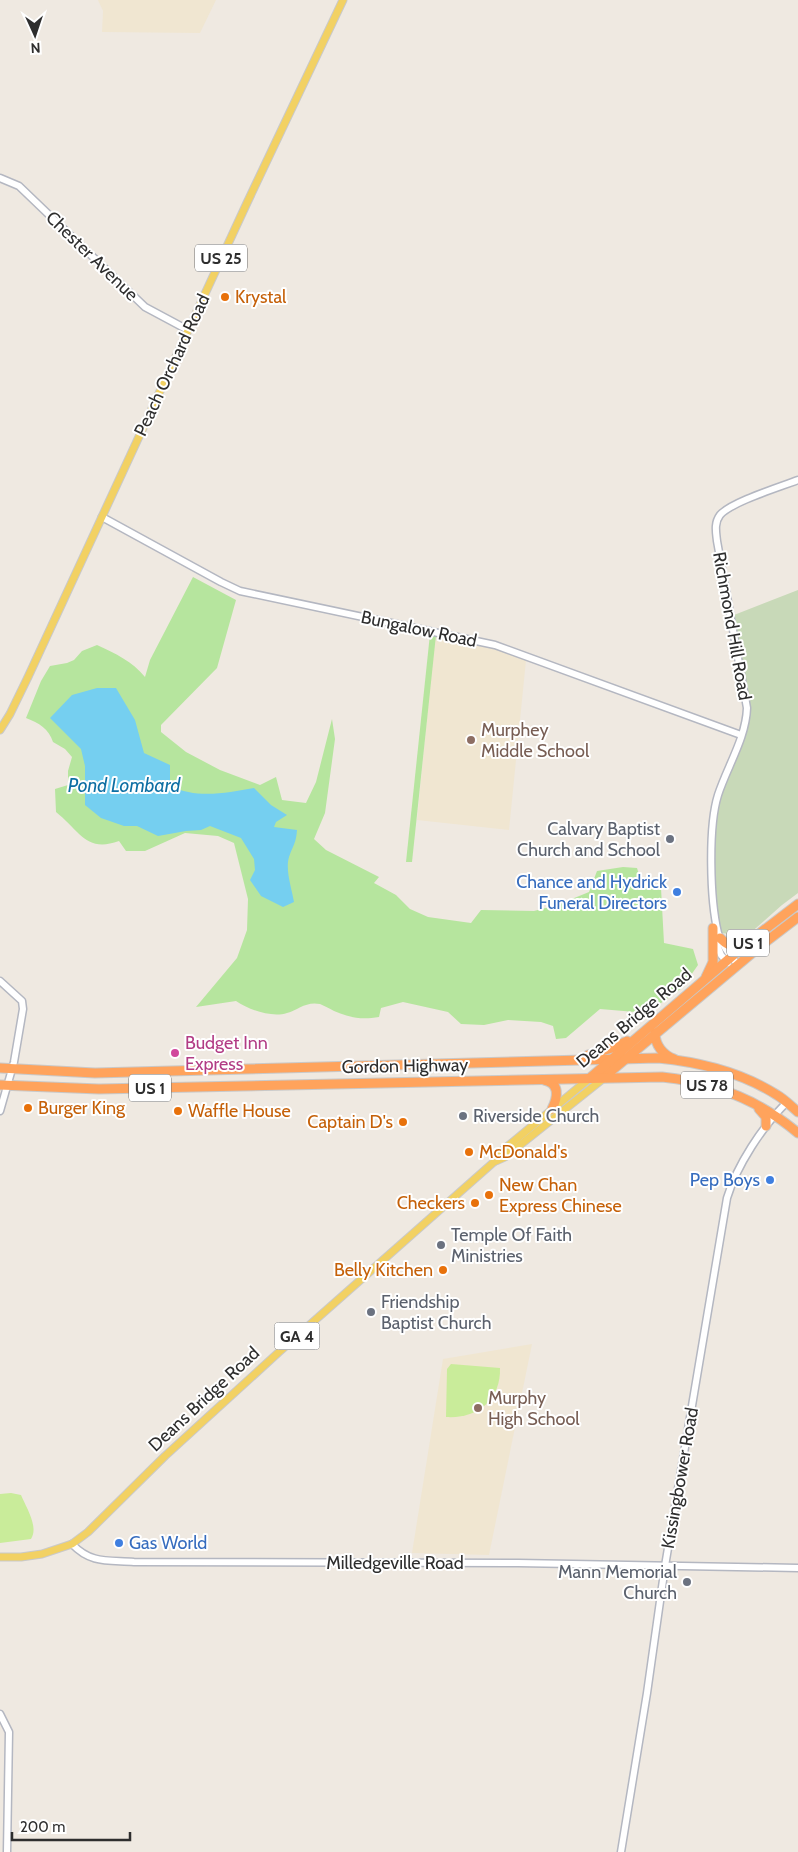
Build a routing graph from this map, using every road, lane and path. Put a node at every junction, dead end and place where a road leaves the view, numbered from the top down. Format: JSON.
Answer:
{"nodes":[{"id":1,"x":343,"y":0,"type":"edge"},
{"id":2,"x":0,"y":178,"type":"edge"},
{"id":3,"x":188,"y":330,"type":"junction"},
{"id":4,"x":798,"y":480,"type":"edge"},
{"id":5,"x":102,"y":517,"type":"junction"},
{"id":6,"x":0,"y":730,"type":"edge"},
{"id":7,"x":741,"y":735,"type":"junction"},
{"id":8,"x":798,"y":904,"type":"edge"},
{"id":9,"x":714,"y":908,"type":"junction"},
{"id":10,"x":798,"y":917,"type":"edge"},
{"id":11,"x":713,"y":928,"type":"junction"},
{"id":12,"x":720,"y":938,"type":"junction"},
{"id":13,"x":751,"y":940,"type":"junction"},
{"id":14,"x":729,"y":959,"type":"junction"},
{"id":15,"x":736,"y":967,"type":"junction"},
{"id":16,"x":0,"y":981,"type":"edge"},
{"id":17,"x":701,"y":984,"type":"junction"},
{"id":18,"x":651,"y":1031,"type":"junction"},
{"id":19,"x":612,"y":1058,"type":"junction"},
{"id":20,"x":626,"y":1058,"type":"junction"},
{"id":21,"x":553,"y":1060,"type":"junction"},
{"id":22,"x":679,"y":1060,"type":"junction"},
{"id":23,"x":0,"y":1068,"type":"edge"},
{"id":24,"x":12,"y":1069,"type":"junction"},
{"id":25,"x":604,"y":1077,"type":"junction"},
{"id":26,"x":590,"y":1078,"type":"junction"},
{"id":27,"x":536,"y":1079,"type":"junction"},
{"id":28,"x":3,"y":1085,"type":"edge"},
{"id":29,"x":731,"y":1093,"type":"junction"},
{"id":30,"x":784,"y":1101,"type":"junction"},
{"id":31,"x":552,"y":1109,"type":"junction"},
{"id":32,"x":0,"y":1112,"type":"edge"},
{"id":33,"x":798,"y":1112,"type":"edge"},
{"id":34,"x":774,"y":1115,"type":"junction"},
{"id":35,"x":766,"y":1126,"type":"junction"},
{"id":36,"x":798,"y":1132,"type":"edge"},
{"id":37,"x":496,"y":1161,"type":"junction"},
{"id":38,"x":72,"y":1544,"type":"junction"},
{"id":39,"x":0,"y":1557,"type":"edge"},
{"id":40,"x":665,"y":1566,"type":"junction"},
{"id":41,"x":798,"y":1568,"type":"edge"},
{"id":42,"x":0,"y":1714,"type":"edge"},
{"id":43,"x":7,"y":1852,"type":"edge"},
{"id":44,"x":621,"y":1852,"type":"edge"}],
"edges":[{"from":1,"to":3,"type":"main road","name":"Peach Orchard Road","number":"US 25"},
{"from":2,"to":3,"type":"street","name":"Chester Avenue"},
{"from":3,"to":5,"type":"main road","name":"Peach Orchard Road","number":"US 25"},
{"from":4,"to":7,"type":"street","name":"Richmond Hill Road"},
{"from":5,"to":6,"type":"main road","name":"Peach Orchard Road","number":"US 25"},
{"from":5,"to":7,"type":"street","name":"Bungalow Road"},
{"from":7,"to":9,"type":"street","name":"Richmond Hill Road"},
{"from":8,"to":13,"type":"highway","name":"Deans Bridge Road","number":"US 1"},
{"from":9,"to":11,"type":"street","name":"Richmond Hill Road"},
{"from":9,"to":12,"type":"street","name":"Richmond Hill Road"},
{"from":10,"to":15,"type":"highway","name":"Deans Bridge Road","number":"US 1"},
{"from":11,"to":14,"type":"street","name":"Richmond Hill Road"},
{"from":11,"to":17,"type":"highway"},
{"from":12,"to":13,"type":"highway"},
{"from":12,"to":14,"type":"street","name":"Richmond Hill Road"},
{"from":13,"to":14,"type":"highway","name":"Deans Bridge Road","number":"US 1"},
{"from":14,"to":15,"type":"street","name":"Richmond Hill Road"},
{"from":14,"to":17,"type":"highway","name":"Deans Bridge Road","number":"US 1"},
{"from":15,"to":18,"type":"highway","name":"Deans Bridge Road","number":"US 1"},
{"from":16,"to":24,"type":"street"},
{"from":17,"to":18,"type":"highway","name":"Deans Bridge Road","number":"US 1"},
{"from":18,"to":19,"type":"highway","name":"Deans Bridge Road","number":"GA 4"},
{"from":18,"to":20,"type":"highway","name":"Deans Bridge Road","number":"US 1"},
{"from":18,"to":21,"type":"highway","number":"US 1"},
{"from":18,"to":22,"type":"highway"},
{"from":19,"to":20,"type":"highway","name":"Gordon Highway","number":"US 78"},
{"from":19,"to":21,"type":"highway","name":"Gordon Highway","number":"US 78"},
{"from":19,"to":26,"type":"highway","name":"Deans Bridge Road","number":"GA 4"},
{"from":20,"to":22,"type":"highway","name":"Gordon Highway","number":"US 78"},
{"from":20,"to":25,"type":"highway","name":"Deans Bridge Road","number":"US 1"},
{"from":21,"to":24,"type":"highway","name":"Gordon Highway","number":"US 1"},
{"from":22,"to":30,"type":"highway","name":"Gordon Highway","number":"US 78"},
{"from":23,"to":24,"type":"highway","name":"Gordon Highway","number":"US 1"},
{"from":24,"to":28,"type":"street"},
{"from":25,"to":26,"type":"highway","name":"Gordon Highway","number":"US 1"},
{"from":25,"to":29,"type":"highway","name":"Gordon Highway","number":"US 78"},
{"from":25,"to":37,"type":"main road","name":"Deans Bridge Road","number":"GA 4"},
{"from":26,"to":27,"type":"highway","name":"Gordon Highway","number":"US 1"},
{"from":26,"to":31,"type":"main road","name":"Deans Bridge Road","number":"GA 4"},
{"from":27,"to":28,"type":"highway","name":"Gordon Highway","number":"US 1"},
{"from":27,"to":31,"type":"highway"},
{"from":28,"to":32,"type":"street"},
{"from":29,"to":34,"type":"highway","name":"Gordon Highway","number":"US 78"},
{"from":29,"to":35,"type":"highway"},
{"from":30,"to":33,"type":"highway","name":"Gordon Highway","number":"US 78"},
{"from":30,"to":34,"type":"street","name":"Kissingbower Road"},
{"from":31,"to":37,"type":"main road","name":"Deans Bridge Road","number":"GA 4"},
{"from":34,"to":35,"type":"street","name":"Kissingbower Road"},
{"from":34,"to":36,"type":"highway","name":"Gordon Highway","number":"US 78"},
{"from":35,"to":40,"type":"street","name":"Kissingbower Road"},
{"from":37,"to":38,"type":"main road","name":"Deans Bridge Road","number":"GA 4"},
{"from":38,"to":39,"type":"main road","number":"GA 4"},
{"from":38,"to":40,"type":"street","name":"Milledgeville Road"},
{"from":40,"to":41,"type":"street","name":"Milledgeville Road"},
{"from":40,"to":44,"type":"street","name":"Kissingbower Road"},
{"from":42,"to":43,"type":"street"}]}
